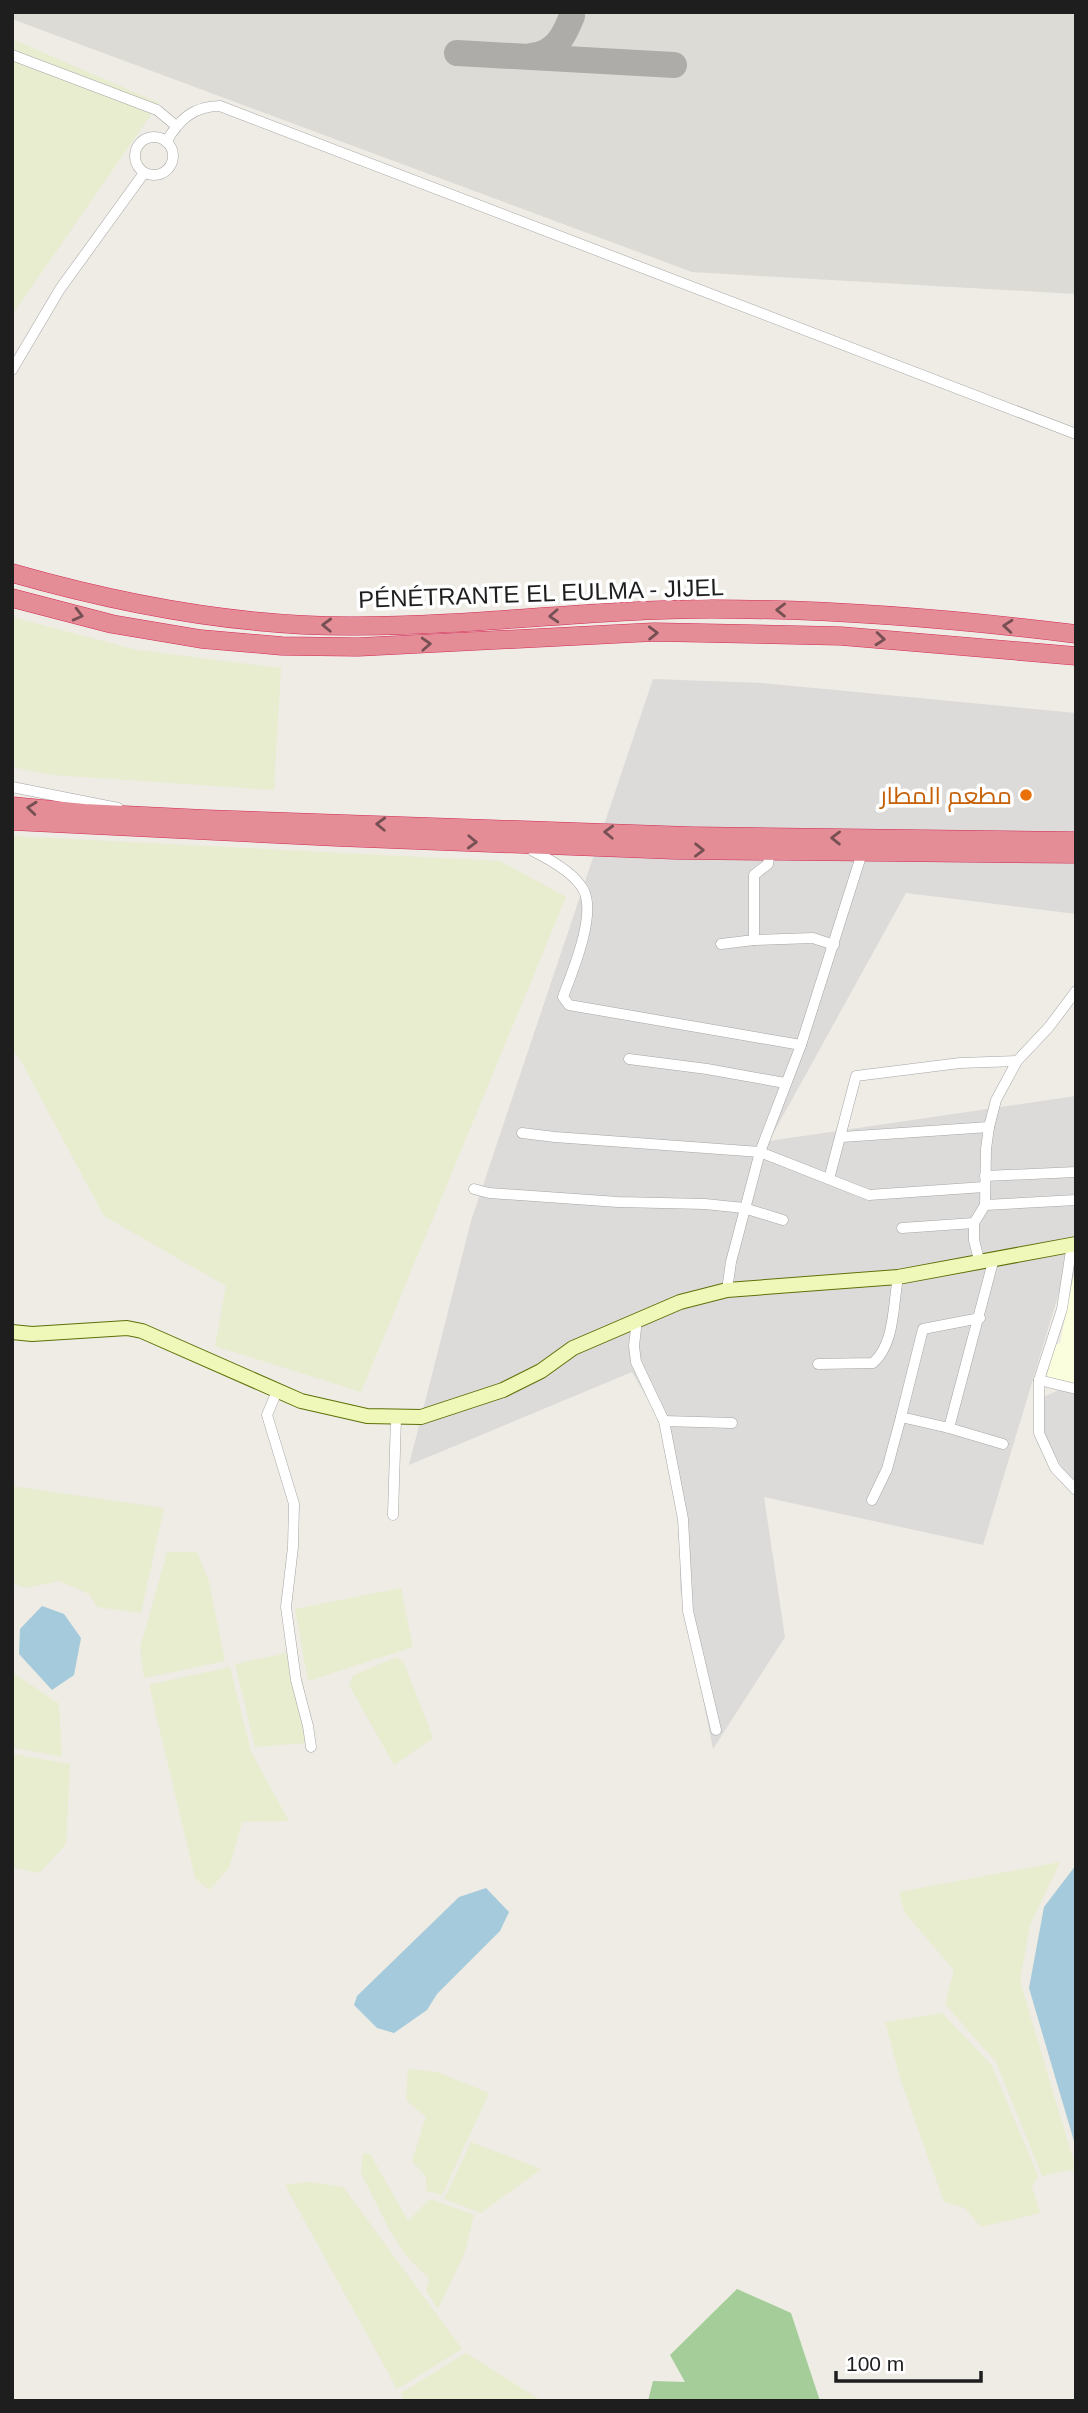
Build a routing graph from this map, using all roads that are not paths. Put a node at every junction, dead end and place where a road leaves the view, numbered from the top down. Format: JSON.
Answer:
{"nodes":[{"id":1,"x":12,"y":55,"type":"edge"},
{"id":2,"x":176,"y":125,"type":"junction"},
{"id":3,"x":166,"y":142,"type":"junction"},
{"id":4,"x":144,"y":173,"type":"junction"},
{"id":5,"x":12,"y":370,"type":"edge"},
{"id":6,"x":1076,"y":435,"type":"edge"},
{"id":7,"x":12,"y":573,"type":"edge"},
{"id":8,"x":12,"y":598,"type":"edge"},
{"id":9,"x":1076,"y":634,"type":"edge"},
{"id":10,"x":1076,"y":656,"type":"edge"},
{"id":11,"x":12,"y":787,"type":"edge"},
{"id":12,"x":12,"y":806,"type":"edge"},
{"id":13,"x":138,"y":816,"type":"junction"},
{"id":14,"x":12,"y":821,"type":"edge"},
{"id":15,"x":1076,"y":841,"type":"edge"},
{"id":16,"x":531,"y":844,"type":"junction"},
{"id":17,"x":770,"y":851,"type":"junction"},
{"id":18,"x":862,"y":853,"type":"junction"},
{"id":19,"x":1076,"y":854,"type":"edge"},
{"id":20,"x":754,"y":940,"type":"junction"},
{"id":21,"x":721,"y":944,"type":"dead end"},
{"id":22,"x":834,"y":944,"type":"junction"},
{"id":23,"x":1076,"y":991,"type":"edge"},
{"id":24,"x":801,"y":1045,"type":"junction"},
{"id":25,"x":629,"y":1059,"type":"dead end"},
{"id":26,"x":1017,"y":1061,"type":"junction"},
{"id":27,"x":785,"y":1083,"type":"junction"},
{"id":28,"x":989,"y":1127,"type":"junction"},
{"id":29,"x":522,"y":1133,"type":"dead end"},
{"id":30,"x":842,"y":1137,"type":"junction"},
{"id":31,"x":761,"y":1152,"type":"junction"},
{"id":32,"x":1076,"y":1172,"type":"edge"},
{"id":33,"x":985,"y":1176,"type":"junction"},
{"id":34,"x":829,"y":1179,"type":"junction"},
{"id":35,"x":984,"y":1187,"type":"junction"},
{"id":36,"x":474,"y":1189,"type":"dead end"},
{"id":37,"x":1076,"y":1200,"type":"edge"},
{"id":38,"x":985,"y":1205,"type":"junction"},
{"id":39,"x":744,"y":1208,"type":"junction"},
{"id":40,"x":783,"y":1220,"type":"dead end"},
{"id":41,"x":974,"y":1223,"type":"junction"},
{"id":42,"x":902,"y":1228,"type":"dead end"},
{"id":43,"x":1074,"y":1244,"type":"edge"},
{"id":44,"x":994,"y":1258,"type":"junction"},
{"id":45,"x":979,"y":1260,"type":"junction"},
{"id":46,"x":898,"y":1277,"type":"junction"},
{"id":47,"x":727,"y":1290,"type":"junction"},
{"id":48,"x":980,"y":1318,"type":"junction"},
{"id":49,"x":637,"y":1319,"type":"junction"},
{"id":50,"x":12,"y":1332,"type":"edge"},
{"id":51,"x":818,"y":1364,"type":"dead end"},
{"id":52,"x":1038,"y":1380,"type":"junction"},
{"id":53,"x":1076,"y":1389,"type":"edge"},
{"id":54,"x":277,"y":1391,"type":"junction"},
{"id":55,"x":901,"y":1417,"type":"junction"},
{"id":56,"x":396,"y":1418,"type":"junction"},
{"id":57,"x":664,"y":1420,"type":"junction"},
{"id":58,"x":732,"y":1423,"type":"dead end"},
{"id":59,"x":948,"y":1428,"type":"junction"},
{"id":60,"x":1003,"y":1444,"type":"dead end"},
{"id":61,"x":1076,"y":1490,"type":"edge"},
{"id":62,"x":872,"y":1500,"type":"dead end"},
{"id":63,"x":393,"y":1515,"type":"dead end"},
{"id":64,"x":716,"y":1730,"type":"dead end"},
{"id":65,"x":311,"y":1747,"type":"dead end"}],
"edges":[{"from":1,"to":2,"type":"street"},
{"from":2,"to":3,"type":"street"},
{"from":2,"to":6,"type":"street"},
{"from":3,"to":4,"type":"street"},
{"from":3,"to":4,"type":"street"},
{"from":4,"to":5,"type":"street"},
{"from":9,"to":7,"type":"highway","name":"PÉNÉTRANTE EL EULMA - JIJEL","one_way":true},
{"from":8,"to":10,"type":"highway","name":"PÉNÉTRANTE EL EULMA - JIJEL","one_way":true},
{"from":11,"to":13,"type":"street"},
{"from":13,"to":12,"type":"highway","one_way":true},
{"from":15,"to":13,"type":"highway","one_way":true},
{"from":14,"to":16,"type":"highway","one_way":true},
{"from":16,"to":17,"type":"highway","one_way":true},
{"from":16,"to":24,"type":"street"},
{"from":17,"to":18,"type":"highway"},
{"from":17,"to":20,"type":"street"},
{"from":18,"to":19,"type":"highway"},
{"from":18,"to":22,"type":"street"},
{"from":20,"to":21,"type":"street"},
{"from":20,"to":22,"type":"street"},
{"from":22,"to":24,"type":"street"},
{"from":23,"to":26,"type":"street"},
{"from":24,"to":27,"type":"street"},
{"from":25,"to":27,"type":"street"},
{"from":26,"to":28,"type":"street"},
{"from":26,"to":30,"type":"street"},
{"from":27,"to":31,"type":"street"},
{"from":28,"to":30,"type":"street"},
{"from":28,"to":33,"type":"street"},
{"from":29,"to":31,"type":"street"},
{"from":30,"to":34,"type":"street"},
{"from":31,"to":34,"type":"street"},
{"from":31,"to":39,"type":"street"},
{"from":32,"to":33,"type":"street"},
{"from":33,"to":35,"type":"street"},
{"from":34,"to":35,"type":"street"},
{"from":35,"to":38,"type":"street"},
{"from":36,"to":39,"type":"street"},
{"from":37,"to":38,"type":"street"},
{"from":38,"to":41,"type":"street"},
{"from":39,"to":40,"type":"street"},
{"from":39,"to":47,"type":"street"},
{"from":41,"to":42,"type":"street"},
{"from":41,"to":45,"type":"street"},
{"from":43,"to":44,"type":"street"},
{"from":43,"to":52,"type":"street"},
{"from":44,"to":45,"type":"street"},
{"from":44,"to":48,"type":"street"},
{"from":45,"to":46,"type":"street"},
{"from":46,"to":47,"type":"street"},
{"from":46,"to":51,"type":"street"},
{"from":47,"to":49,"type":"street"},
{"from":48,"to":55,"type":"street"},
{"from":48,"to":59,"type":"street"},
{"from":49,"to":56,"type":"street"},
{"from":49,"to":57,"type":"street"},
{"from":50,"to":54,"type":"street"},
{"from":52,"to":53,"type":"street"},
{"from":52,"to":61,"type":"street"},
{"from":54,"to":56,"type":"street"},
{"from":54,"to":65,"type":"street"},
{"from":55,"to":59,"type":"street"},
{"from":55,"to":62,"type":"street"},
{"from":56,"to":63,"type":"street"},
{"from":57,"to":58,"type":"street"},
{"from":57,"to":64,"type":"street"},
{"from":59,"to":60,"type":"street"}]}
